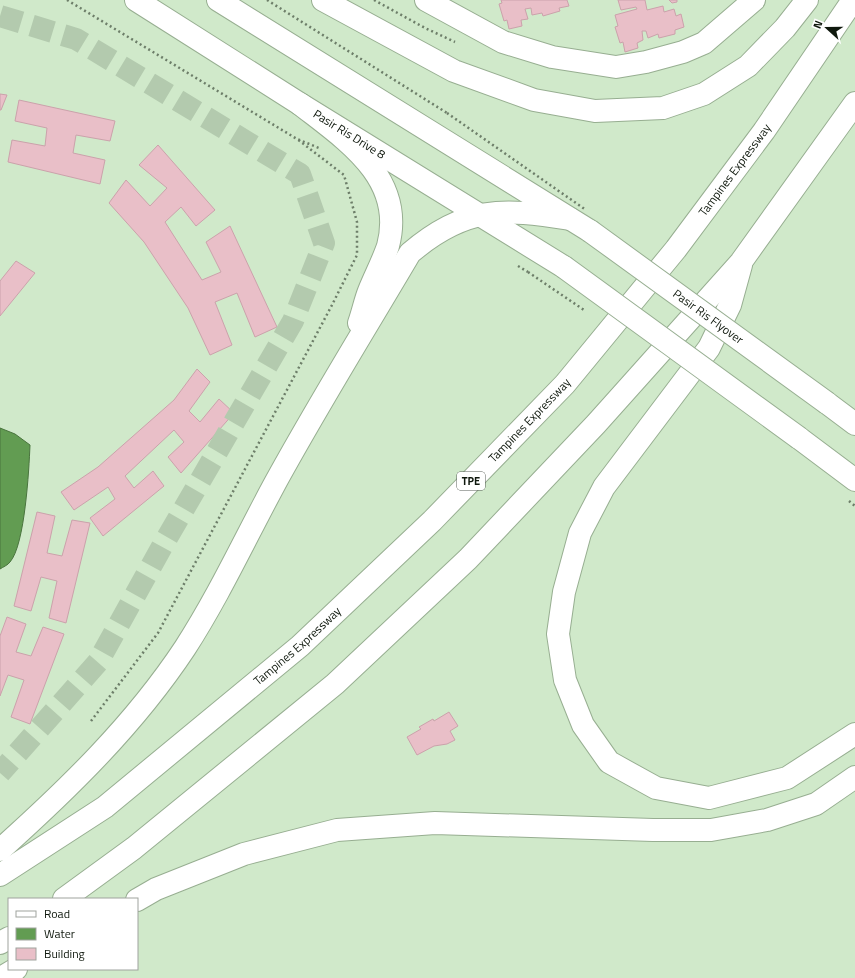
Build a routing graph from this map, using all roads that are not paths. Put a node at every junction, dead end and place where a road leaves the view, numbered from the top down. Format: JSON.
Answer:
{"nodes":[{"id":1,"x":136,"y":0,"type":"edge"},
{"id":2,"x":218,"y":0,"type":"edge"},
{"id":3,"x":323,"y":0,"type":"edge"},
{"id":4,"x":426,"y":0,"type":"edge"},
{"id":5,"x":754,"y":0,"type":"edge"},
{"id":6,"x":807,"y":0,"type":"edge"},
{"id":7,"x":853,"y":0,"type":"edge"},
{"id":8,"x":855,"y":103,"type":"edge"},
{"id":9,"x":300,"y":104,"type":"junction"},
{"id":10,"x":480,"y":215,"type":"junction"},
{"id":11,"x":570,"y":219,"type":"junction"},
{"id":12,"x":741,"y":262,"type":"junction"},
{"id":13,"x":349,"y":357,"type":"junction"},
{"id":14,"x":855,"y":424,"type":"edge"},
{"id":15,"x":855,"y":480,"type":"edge"},
{"id":16,"x":855,"y":734,"type":"edge"},
{"id":17,"x":855,"y":776,"type":"edge"},
{"id":18,"x":0,"y":850,"type":"edge"},
{"id":19,"x":0,"y":875,"type":"edge"},
{"id":20,"x":65,"y":898,"type":"edge"},
{"id":21,"x":138,"y":899,"type":"edge"},
{"id":22,"x":14,"y":970,"type":"edge"},
{"id":23,"x":1,"y":978,"type":"edge"}],
"edges":[{"from":1,"to":9,"type":"main road","name":"Pasir Ris Drive 8"},
{"from":2,"to":11,"type":"main road"},
{"from":3,"to":6,"type":"main road"},
{"from":4,"to":5,"type":"main road"},
{"from":7,"to":19,"type":"main road","name":"Tampines Expressway","number":"TPE"},
{"from":8,"to":12,"type":"main road"},
{"from":9,"to":10,"type":"main road","name":"Pasir Ris Drive 8"},
{"from":9,"to":13,"type":"main road"},
{"from":10,"to":11,"type":"main road"},
{"from":10,"to":13,"type":"main road"},
{"from":10,"to":15,"type":"main road","name":"Pasir Ris Drive 8","bridge":true},
{"from":11,"to":14,"type":"main road","name":"Pasir Ris Flyover","bridge":true},
{"from":12,"to":16,"type":"main road"},
{"from":12,"to":20,"type":"main road"},
{"from":13,"to":18,"type":"main road"},
{"from":17,"to":21,"type":"main road"},
{"from":22,"to":23,"type":"main road"}]}
